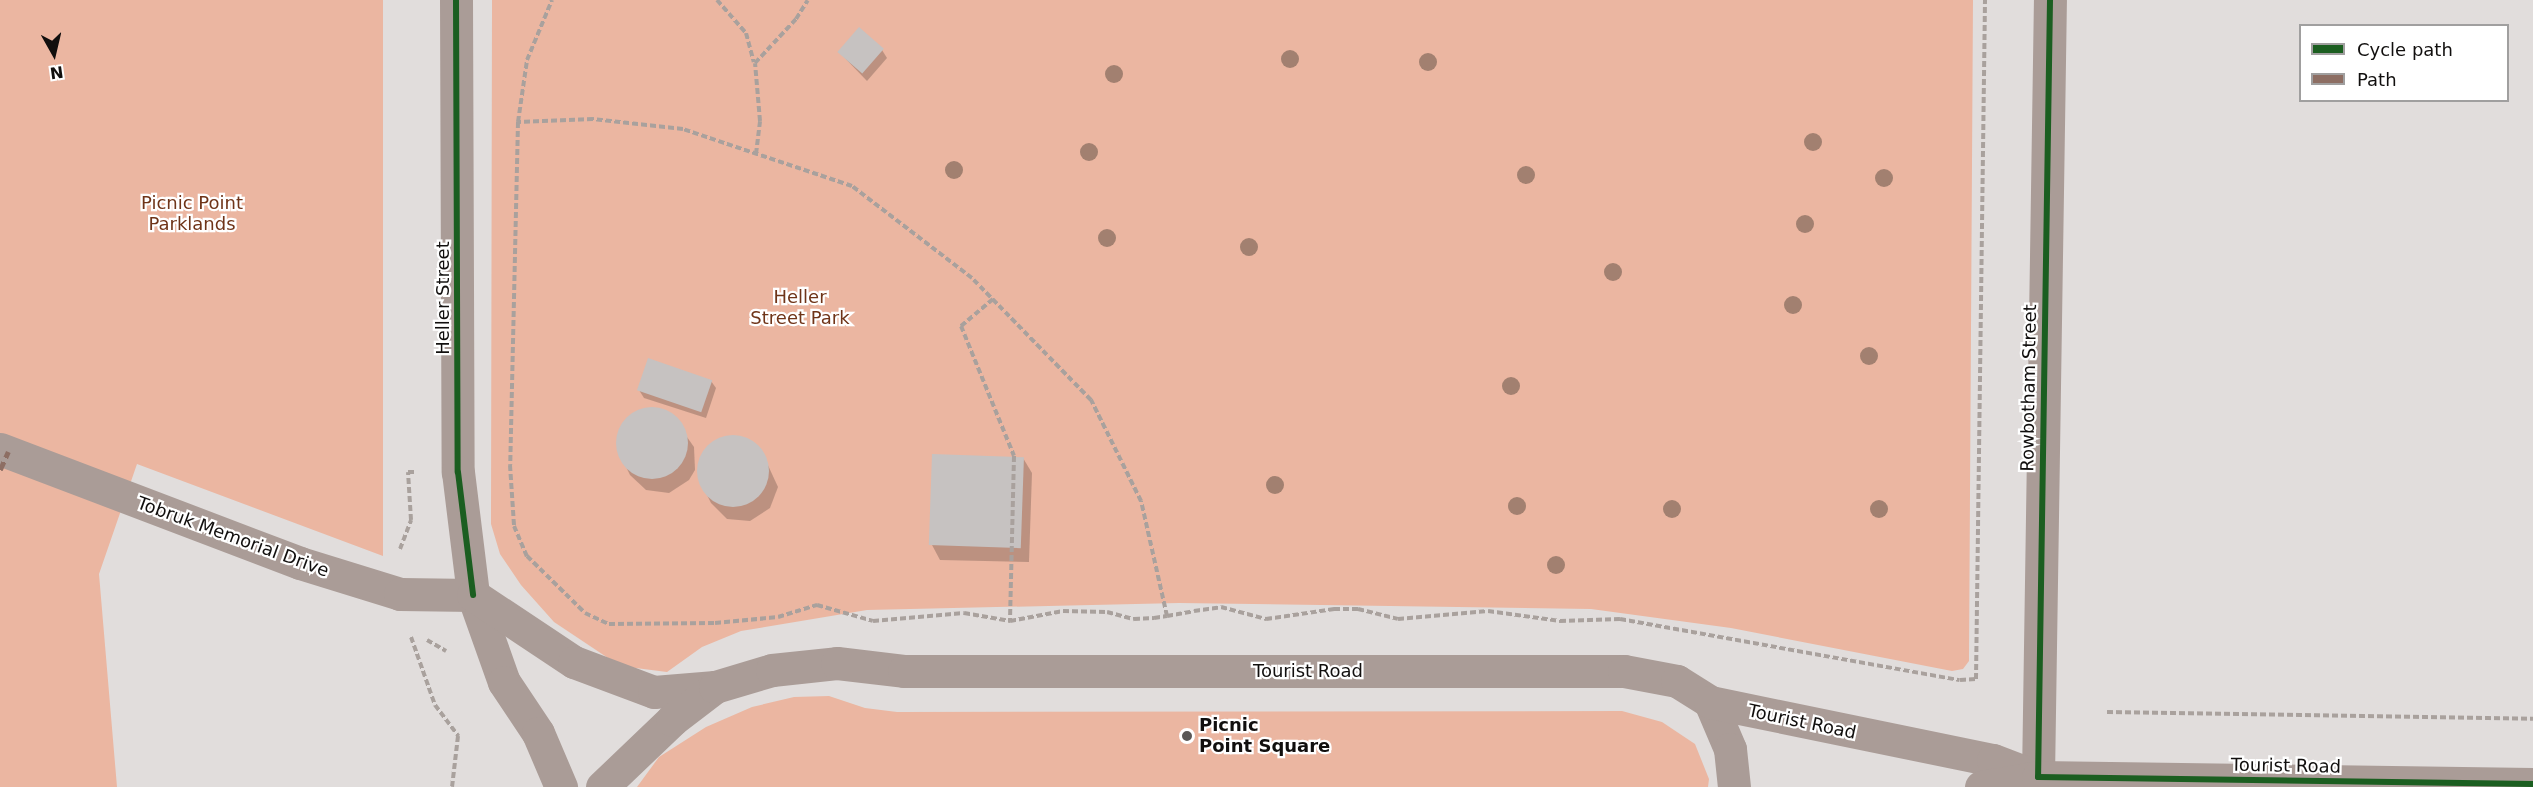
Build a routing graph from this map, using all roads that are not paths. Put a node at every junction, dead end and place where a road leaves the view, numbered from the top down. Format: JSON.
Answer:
{"nodes":[{"id":1,"x":456,"y":0,"type":"edge"},
{"id":2,"x":2050,"y":0,"type":"edge"},
{"id":3,"x":0,"y":449,"type":"edge"},
{"id":4,"x":473,"y":595,"type":"junction"},
{"id":5,"x":715,"y":687,"type":"junction"},
{"id":6,"x":1710,"y":702,"type":"junction"},
{"id":7,"x":2038,"y":777,"type":"junction"},
{"id":8,"x":2533,"y":784,"type":"edge"},
{"id":9,"x":561,"y":787,"type":"edge"},
{"id":10,"x":603,"y":787,"type":"edge"},
{"id":11,"x":1734,"y":787,"type":"edge"},
{"id":12,"x":1981,"y":787,"type":"edge"}],
"edges":[{"from":1,"to":4,"type":"street","name":"Heller Street"},
{"from":2,"to":7,"type":"street","name":"Rowbotham Street"},
{"from":3,"to":4,"type":"street","name":"Tobruk Memorial Drive"},
{"from":4,"to":5,"type":"street"},
{"from":4,"to":9,"type":"street","name":"Heller Street"},
{"from":5,"to":6,"type":"street","name":"Tourist Road"},
{"from":5,"to":10,"type":"street","name":"Tourist Road"},
{"from":6,"to":7,"type":"street","name":"Tourist Road"},
{"from":6,"to":11,"type":"street"},
{"from":7,"to":8,"type":"street","name":"Tourist Road"},
{"from":7,"to":12,"type":"street","name":"Tourist Road"}]}
